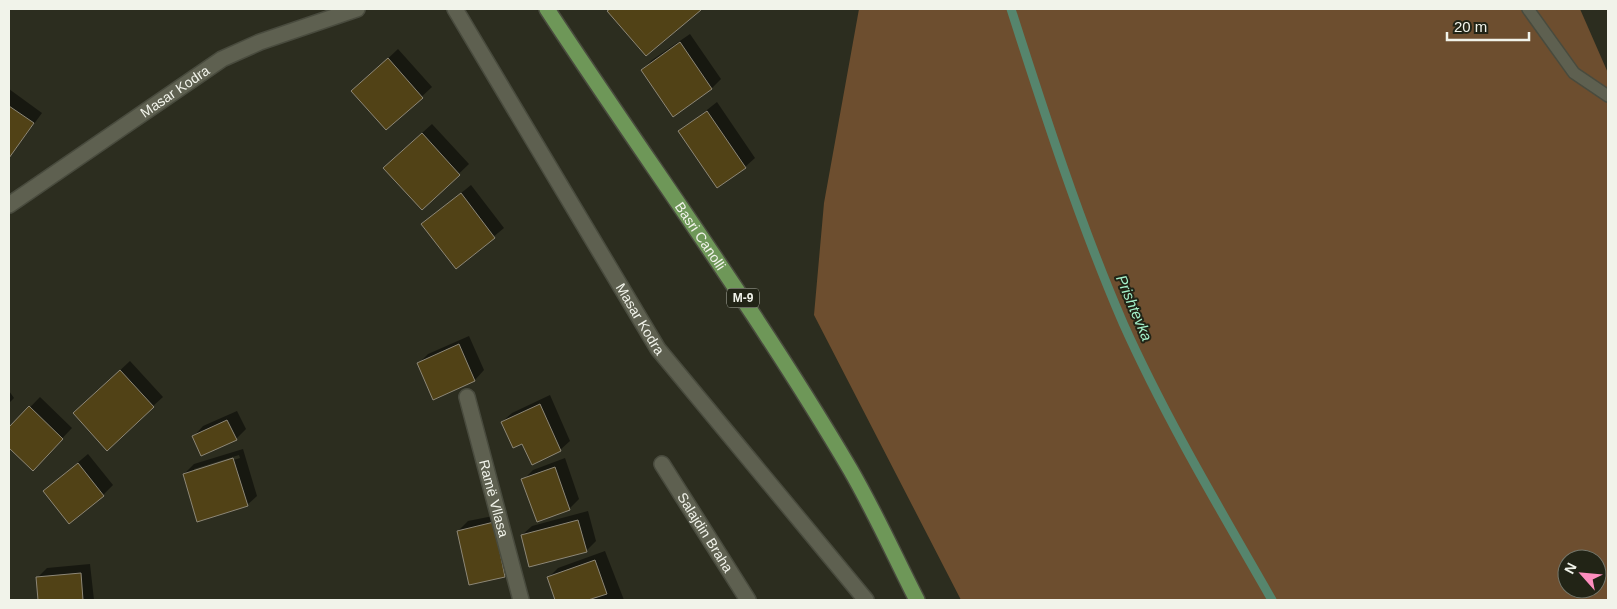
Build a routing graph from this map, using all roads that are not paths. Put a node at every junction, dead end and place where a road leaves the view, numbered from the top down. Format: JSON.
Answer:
{"nodes":[{"id":1,"x":357,"y":9,"type":"edge"},
{"id":2,"x":455,"y":9,"type":"edge"},
{"id":3,"x":547,"y":9,"type":"edge"},
{"id":4,"x":1528,"y":9,"type":"edge"},
{"id":5,"x":1608,"y":96,"type":"edge"},
{"id":6,"x":9,"y":205,"type":"edge"},
{"id":7,"x":467,"y":397,"type":"dead end"},
{"id":8,"x":662,"y":464,"type":"dead end"},
{"id":9,"x":521,"y":600,"type":"edge"},
{"id":10,"x":748,"y":600,"type":"edge"},
{"id":11,"x":866,"y":600,"type":"edge"},
{"id":12,"x":917,"y":600,"type":"edge"}],
"edges":[{"from":1,"to":6,"type":"street","name":"Masar Kodra"},
{"from":2,"to":11,"type":"street","name":"Masar Kodra"},
{"from":3,"to":12,"type":"main road","name":"Basri Canolli","number":"M-9"},
{"from":4,"to":5,"type":"lane"},
{"from":7,"to":9,"type":"street","name":"Ramë Vllasa"},
{"from":8,"to":10,"type":"street","name":"Salajdin Braha"}]}
